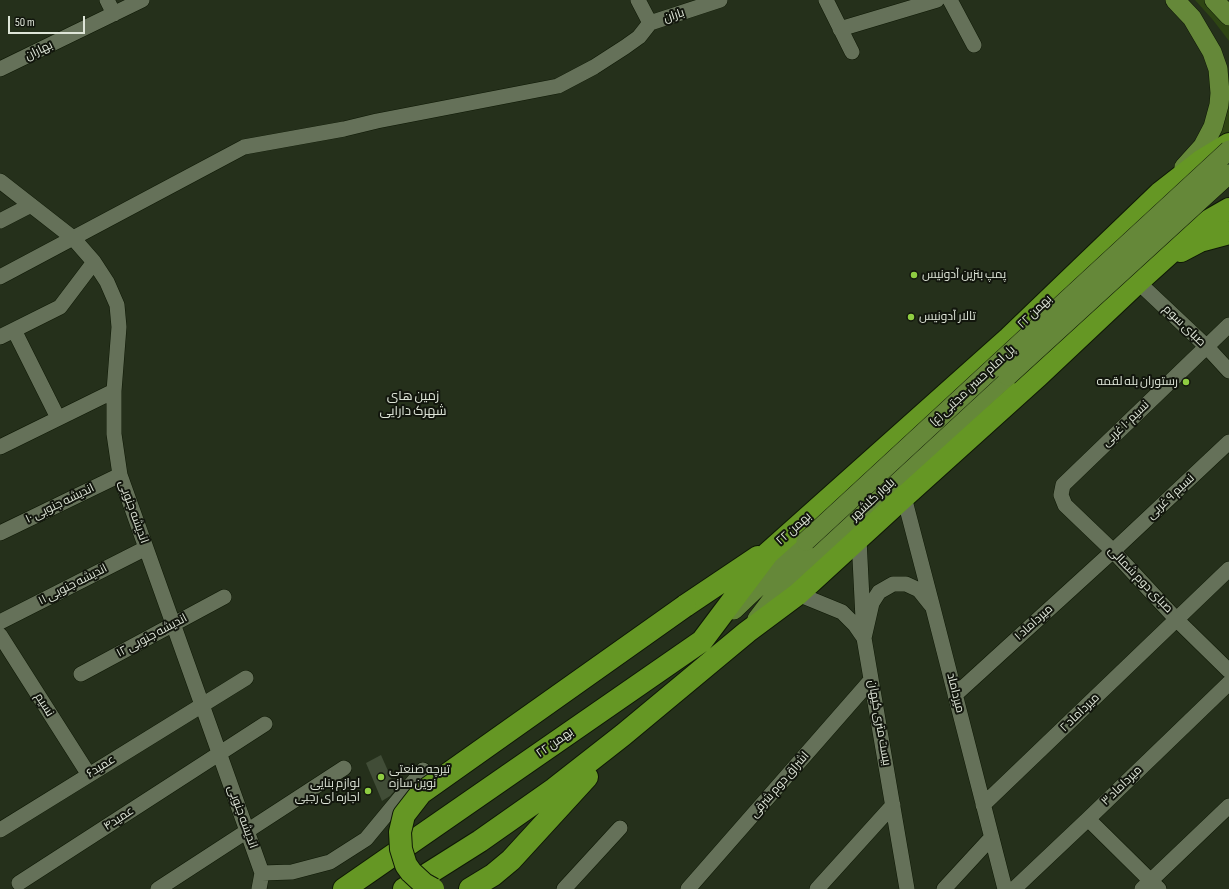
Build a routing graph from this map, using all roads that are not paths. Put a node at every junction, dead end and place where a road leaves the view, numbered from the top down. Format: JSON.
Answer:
{"nodes":[{"id":1,"x":107,"y":0,"type":"edge"},
{"id":2,"x":142,"y":0,"type":"edge"},
{"id":3,"x":638,"y":0,"type":"edge"},
{"id":4,"x":720,"y":0,"type":"edge"},
{"id":5,"x":826,"y":0,"type":"edge"},
{"id":6,"x":937,"y":0,"type":"edge"},
{"id":7,"x":950,"y":0,"type":"edge"},
{"id":8,"x":1175,"y":0,"type":"edge"},
{"id":9,"x":1214,"y":0,"type":"edge"},
{"id":10,"x":114,"y":14,"type":"junction"},
{"id":11,"x":1229,"y":16,"type":"edge"},
{"id":12,"x":1192,"y":18,"type":"junction"},
{"id":13,"x":650,"y":23,"type":"junction"},
{"id":14,"x":840,"y":29,"type":"junction"},
{"id":15,"x":974,"y":45,"type":"dead end"},
{"id":16,"x":852,"y":52,"type":"dead end"},
{"id":17,"x":1229,"y":56,"type":"edge"},
{"id":18,"x":0,"y":70,"type":"edge"},
{"id":19,"x":1229,"y":144,"type":"edge"},
{"id":20,"x":1229,"y":150,"type":"edge"},
{"id":21,"x":1229,"y":174,"type":"edge"},
{"id":22,"x":0,"y":181,"type":"edge"},
{"id":23,"x":1160,"y":193,"type":"junction"},
{"id":24,"x":31,"y":205,"type":"junction"},
{"id":25,"x":1229,"y":209,"type":"edge"},
{"id":26,"x":0,"y":221,"type":"edge"},
{"id":27,"x":1201,"y":225,"type":"junction"},
{"id":28,"x":1229,"y":233,"type":"edge"},
{"id":29,"x":73,"y":238,"type":"junction"},
{"id":30,"x":1163,"y":260,"type":"junction"},
{"id":31,"x":94,"y":262,"type":"junction"},
{"id":32,"x":0,"y":277,"type":"edge"},
{"id":33,"x":1138,"y":282,"type":"junction"},
{"id":34,"x":1229,"y":325,"type":"edge"},
{"id":35,"x":14,"y":330,"type":"junction"},
{"id":36,"x":0,"y":337,"type":"edge"},
{"id":37,"x":1207,"y":347,"type":"junction"},
{"id":38,"x":1229,"y":370,"type":"edge"},
{"id":39,"x":1008,"y":376,"type":"joint"},
{"id":40,"x":114,"y":391,"type":"junction"},
{"id":41,"x":58,"y":418,"type":"junction"},
{"id":42,"x":1229,"y":442,"type":"edge"},
{"id":43,"x":0,"y":447,"type":"edge"},
{"id":44,"x":120,"y":475,"type":"junction"},
{"id":45,"x":1063,"y":485,"type":"joint"},
{"id":46,"x":904,"y":497,"type":"junction"},
{"id":47,"x":0,"y":533,"type":"edge"},
{"id":48,"x":859,"y":539,"type":"junction"},
{"id":49,"x":777,"y":544,"type":"junction"},
{"id":50,"x":146,"y":548,"type":"junction"},
{"id":51,"x":1113,"y":551,"type":"junction"},
{"id":52,"x":1229,"y":569,"type":"edge"},
{"id":53,"x":793,"y":586,"type":"junction"},
{"id":54,"x":224,"y":597,"type":"dead end"},
{"id":55,"x":934,"y":608,"type":"junction"},
{"id":56,"x":1177,"y":620,"type":"junction"},
{"id":57,"x":0,"y":622,"type":"edge"},
{"id":58,"x":173,"y":625,"type":"junction"},
{"id":59,"x":0,"y":635,"type":"edge"},
{"id":60,"x":864,"y":638,"type":"junction"},
{"id":61,"x":702,"y":641,"type":"junction"},
{"id":62,"x":1229,"y":671,"type":"edge"},
{"id":63,"x":81,"y":674,"type":"dead end"},
{"id":64,"x":246,"y":678,"type":"dead end"},
{"id":65,"x":871,"y":680,"type":"junction"},
{"id":66,"x":1229,"y":683,"type":"edge"},
{"id":67,"x":956,"y":695,"type":"junction"},
{"id":68,"x":202,"y":705,"type":"junction"},
{"id":69,"x":642,"y":719,"type":"junction"},
{"id":70,"x":265,"y":724,"type":"dead end"},
{"id":71,"x":219,"y":754,"type":"junction"},
{"id":72,"x":344,"y":768,"type":"dead end"},
{"id":73,"x":423,"y":770,"type":"dead end"},
{"id":74,"x":89,"y":775,"type":"junction"},
{"id":75,"x":893,"y":805,"type":"junction"},
{"id":76,"x":983,"y":805,"type":"junction"},
{"id":77,"x":1229,"y":806,"type":"edge"},
{"id":78,"x":1088,"y":819,"type":"junction"},
{"id":79,"x":620,"y":828,"type":"dead end"},
{"id":80,"x":0,"y":830,"type":"edge"},
{"id":81,"x":247,"y":830,"type":"junction"},
{"id":82,"x":991,"y":838,"type":"junction"},
{"id":83,"x":262,"y":873,"type":"junction"},
{"id":84,"x":19,"y":883,"type":"dead end"},
{"id":85,"x":1151,"y":886,"type":"edge"},
{"id":86,"x":158,"y":889,"type":"edge"},
{"id":87,"x":259,"y":889,"type":"edge"},
{"id":88,"x":344,"y":889,"type":"edge"},
{"id":89,"x":404,"y":889,"type":"edge"},
{"id":90,"x":433,"y":889,"type":"edge"},
{"id":91,"x":470,"y":889,"type":"edge"},
{"id":92,"x":564,"y":889,"type":"edge"},
{"id":93,"x":688,"y":889,"type":"edge"},
{"id":94,"x":817,"y":889,"type":"edge"},
{"id":95,"x":907,"y":889,"type":"edge"},
{"id":96,"x":944,"y":889,"type":"edge"},
{"id":97,"x":1005,"y":889,"type":"edge"},
{"id":98,"x":1014,"y":889,"type":"edge"}],
"edges":[{"from":1,"to":10,"type":"street"},
{"from":2,"to":10,"type":"street","name":"بهاران"},
{"from":3,"to":13,"type":"street"},
{"from":4,"to":13,"type":"street","name":"باران"},
{"from":5,"to":14,"type":"street"},
{"from":6,"to":14,"type":"street"},
{"from":7,"to":15,"type":"street"},
{"from":8,"to":12,"type":"main road"},
{"from":9,"to":11,"type":"main road"},
{"from":10,"to":18,"type":"street","name":"بهاران"},
{"from":12,"to":17,"type":"main road"},
{"from":12,"to":23,"type":"main road"},
{"from":13,"to":29,"type":"street"},
{"from":14,"to":16,"type":"street"},
{"from":19,"to":23,"type":"highway","name":"۲۲ بهمن"},
{"from":20,"to":61,"type":"main road","name":"پل امام حسن مجتبی (ع)","bridge":true},
{"from":21,"to":39,"type":"main road","name":"پل امام حسن مجتبی (ع)","bridge":true},
{"from":22,"to":24,"type":"street","name":"اندیشه جنوبی"},
{"from":23,"to":27,"type":"highway"},
{"from":23,"to":49,"type":"highway","name":"۲۲ بهمن"},
{"from":24,"to":26,"type":"street"},
{"from":24,"to":29,"type":"street","name":"اندیشه جنوبی"},
{"from":25,"to":27,"type":"highway"},
{"from":27,"to":30,"type":"highway"},
{"from":28,"to":30,"type":"highway"},
{"from":29,"to":31,"type":"street","name":"اندیشه جنوبی"},
{"from":29,"to":32,"type":"street"},
{"from":30,"to":33,"type":"highway"},
{"from":31,"to":35,"type":"street"},
{"from":31,"to":40,"type":"street","name":"اندیشه جنوبی"},
{"from":33,"to":37,"type":"street","name":"صبای سوم"},
{"from":33,"to":46,"type":"highway"},
{"from":34,"to":37,"type":"street","name":"نسیم ۱۰ غربی"},
{"from":35,"to":36,"type":"street"},
{"from":35,"to":41,"type":"street"},
{"from":37,"to":38,"type":"street","name":"صبای سوم"},
{"from":37,"to":45,"type":"street","name":"نسیم ۱۰ غربی"},
{"from":39,"to":53,"type":"main road","name":"بلوار گلشهر"},
{"from":40,"to":41,"type":"street"},
{"from":40,"to":44,"type":"street","name":"اندیشه جنوبی"},
{"from":41,"to":43,"type":"street"},
{"from":42,"to":51,"type":"street","name":"نسیم ۹ غربی"},
{"from":44,"to":47,"type":"street","name":"اندیشه جنوبی ۱۰"},
{"from":44,"to":50,"type":"street","name":"اندیشه جنوبی"},
{"from":45,"to":51,"type":"street","name":"صبای دوم شمالی"},
{"from":46,"to":48,"type":"highway"},
{"from":46,"to":55,"type":"street","name":"میرداماد"},
{"from":48,"to":53,"type":"highway"},
{"from":48,"to":60,"type":"street"},
{"from":49,"to":61,"type":"highway","name":"۲۲ بهمن"},
{"from":49,"to":90,"type":"highway","bridge":true},
{"from":50,"to":57,"type":"street","name":"اندیشه جنوبی ۱۱"},
{"from":50,"to":58,"type":"street","name":"اندیشه جنوبی"},
{"from":51,"to":56,"type":"street","name":"صبای دوم شمالی"},
{"from":51,"to":67,"type":"street","name":"میرداماد ۱"},
{"from":52,"to":56,"type":"street","name":"میرداماد ۲"},
{"from":53,"to":60,"type":"street","name":"بیست متری کیهان"},
{"from":53,"to":69,"type":"highway"},
{"from":54,"to":58,"type":"street","name":"اندیشه جنوبی ۱۲"},
{"from":55,"to":60,"type":"street"},
{"from":55,"to":67,"type":"street","name":"میرداماد"},
{"from":56,"to":62,"type":"street","name":"صبای دوم شمالی"},
{"from":56,"to":76,"type":"street","name":"میرداماد ۲"},
{"from":58,"to":63,"type":"street","name":"اندیشه جنوبی ۱۲"},
{"from":58,"to":68,"type":"street","name":"اندیشه جنوبی"},
{"from":59,"to":74,"type":"street","name":"نسیم"},
{"from":60,"to":65,"type":"street","name":"بیست متری کیهان"},
{"from":61,"to":88,"type":"highway","name":"۲۲ بهمن"},
{"from":64,"to":68,"type":"street","name":"عمید۶"},
{"from":65,"to":75,"type":"street","name":"بیست متری کیهان"},
{"from":65,"to":93,"type":"street","name":"اشراق دوم شرقی"},
{"from":66,"to":78,"type":"street","name":"میرداماد ۳"},
{"from":67,"to":76,"type":"street","name":"میرداماد"},
{"from":68,"to":71,"type":"street","name":"اندیشه جنوبی"},
{"from":68,"to":74,"type":"street","name":"عمید۶"},
{"from":69,"to":89,"type":"highway"},
{"from":69,"to":91,"type":"highway"},
{"from":70,"to":71,"type":"street","name":"عمید۴"},
{"from":71,"to":81,"type":"street","name":"اندیشه جنوبی"},
{"from":71,"to":84,"type":"street","name":"عمید۴"},
{"from":72,"to":81,"type":"street"},
{"from":73,"to":83,"type":"street"},
{"from":74,"to":80,"type":"street","name":"عمید۶"},
{"from":75,"to":94,"type":"street"},
{"from":75,"to":95,"type":"street","name":"بیست متری کیهان"},
{"from":76,"to":82,"type":"street","name":"میرداماد"},
{"from":77,"to":85,"type":"street"},
{"from":78,"to":85,"type":"street"},
{"from":78,"to":98,"type":"street","name":"میرداماد ۳"},
{"from":79,"to":92,"type":"street"},
{"from":81,"to":83,"type":"street","name":"اندیشه جنوبی"},
{"from":81,"to":86,"type":"street"},
{"from":82,"to":96,"type":"street"},
{"from":82,"to":97,"type":"street","name":"میرداماد"},
{"from":83,"to":87,"type":"street"}]}
